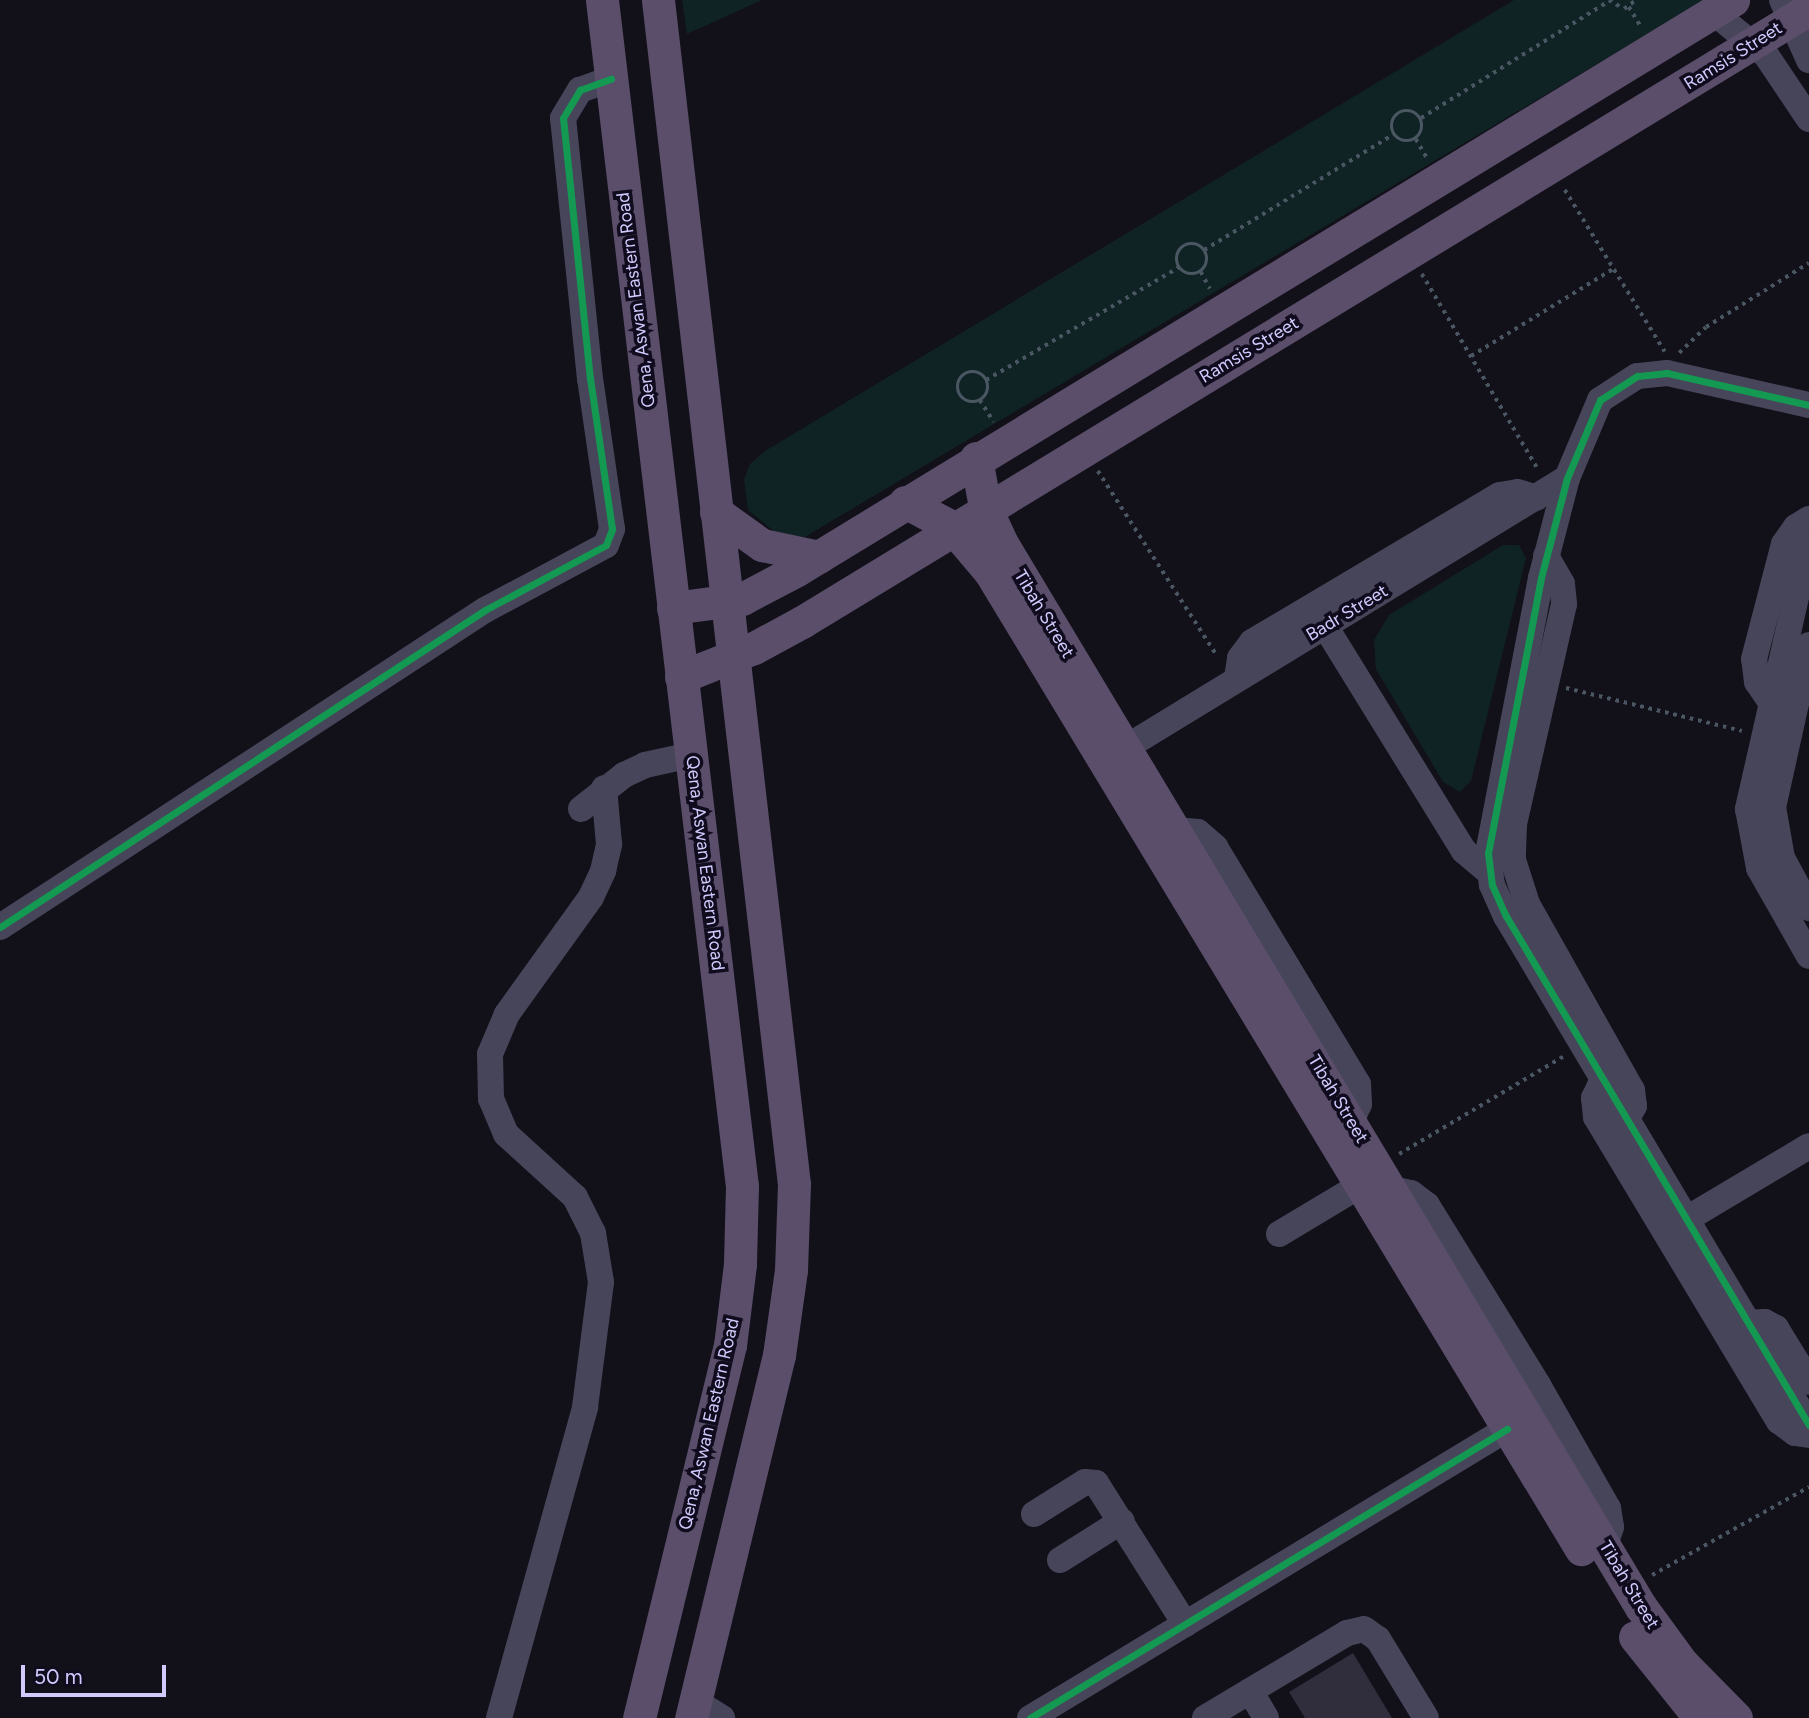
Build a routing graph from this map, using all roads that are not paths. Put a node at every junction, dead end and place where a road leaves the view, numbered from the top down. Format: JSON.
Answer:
{"nodes":[{"id":1,"x":602,"y":0,"type":"edge"},
{"id":2,"x":658,"y":0,"type":"edge"},
{"id":3,"x":1723,"y":6,"type":"edge"},
{"id":4,"x":1794,"y":10,"type":"edge"},
{"id":5,"x":1754,"y":43,"type":"junction"},
{"id":6,"x":1809,"y":60,"type":"edge"},
{"id":7,"x":611,"y":79,"type":"junction"},
{"id":8,"x":1809,"y":119,"type":"edge"},
{"id":9,"x":1809,"y":405,"type":"edge"},
{"id":10,"x":976,"y":458,"type":"junction"},
{"id":11,"x":1551,"y":488,"type":"junction"},
{"id":12,"x":905,"y":502,"type":"junction"},
{"id":13,"x":985,"y":507,"type":"junction"},
{"id":14,"x":716,"y":512,"type":"junction"},
{"id":15,"x":1809,"y":519,"type":"edge"},
{"id":16,"x":952,"y":527,"type":"junction"},
{"id":17,"x":1809,"y":540,"type":"edge"},
{"id":18,"x":1546,"y":556,"type":"junction"},
{"id":19,"x":819,"y":557,"type":"junction"},
{"id":20,"x":726,"y":603,"type":"junction"},
{"id":21,"x":673,"y":608,"type":"junction"},
{"id":22,"x":1325,"y":626,"type":"junction"},
{"id":23,"x":732,"y":657,"type":"junction"},
{"id":24,"x":1799,"y":664,"type":"edge"},
{"id":25,"x":681,"y":677,"type":"junction"},
{"id":26,"x":1235,"y":680,"type":"junction"},
{"id":27,"x":1770,"y":701,"type":"junction"},
{"id":28,"x":1125,"y":748,"type":"junction"},
{"id":29,"x":691,"y":755,"type":"junction"},
{"id":30,"x":604,"y":788,"type":"junction"},
{"id":31,"x":581,"y":809,"type":"dead end"},
{"id":32,"x":1799,"y":877,"type":"edge"},
{"id":33,"x":1499,"y":878,"type":"junction"},
{"id":34,"x":1809,"y":908,"type":"edge"},
{"id":35,"x":0,"y":927,"type":"edge"},
{"id":36,"x":1809,"y":956,"type":"edge"},
{"id":37,"x":1602,"y":1081,"type":"junction"},
{"id":38,"x":1626,"y":1120,"type":"junction"},
{"id":39,"x":1809,"y":1146,"type":"edge"},
{"id":40,"x":1378,"y":1177,"type":"junction"},
{"id":41,"x":1685,"y":1220,"type":"junction"},
{"id":42,"x":1279,"y":1234,"type":"dead end"},
{"id":43,"x":1746,"y":1323,"type":"junction"},
{"id":44,"x":1809,"y":1382,"type":"edge"},
{"id":45,"x":1809,"y":1425,"type":"edge"},
{"id":46,"x":1507,"y":1429,"type":"junction"},
{"id":47,"x":1809,"y":1436,"type":"edge"},
{"id":48,"x":1034,"y":1514,"type":"dead end"},
{"id":49,"x":1122,"y":1521,"type":"junction"},
{"id":50,"x":1060,"y":1560,"type":"dead end"},
{"id":51,"x":1185,"y":1624,"type":"junction"},
{"id":52,"x":1250,"y":1691,"type":"junction"},
{"id":53,"x":702,"y":1712,"type":"edge"},
{"id":54,"x":499,"y":1718,"type":"edge"},
{"id":55,"x":639,"y":1718,"type":"edge"},
{"id":56,"x":1030,"y":1718,"type":"edge"},
{"id":57,"x":1205,"y":1718,"type":"edge"},
{"id":58,"x":1266,"y":1718,"type":"edge"},
{"id":59,"x":1426,"y":1718,"type":"edge"},
{"id":60,"x":1700,"y":1718,"type":"edge"},
{"id":61,"x":1736,"y":1718,"type":"edge"}],
"edges":[{"from":1,"to":7,"type":"main road","name":"Qena, Aswan Eastern Road"},
{"from":2,"to":14,"type":"main road"},
{"from":3,"to":5,"type":"street"},
{"from":3,"to":10,"type":"main road"},
{"from":4,"to":5,"type":"main road","name":"Ramsis Street"},
{"from":4,"to":6,"type":"street"},
{"from":5,"to":8,"type":"street"},
{"from":5,"to":13,"type":"main road","name":"Ramsis Street"},
{"from":7,"to":21,"type":"main road","name":"Qena, Aswan Eastern Road"},
{"from":7,"to":35,"type":"street"},
{"from":9,"to":11,"type":"street"},
{"from":10,"to":12,"type":"main road"},
{"from":10,"to":13,"type":"main road","name":"Tibah Street"},
{"from":11,"to":18,"type":"street"},
{"from":11,"to":22,"type":"street","name":"Badr Street"},
{"from":11,"to":26,"type":"street"},
{"from":12,"to":16,"type":"main road","name":"Tibah Street"},
{"from":12,"to":19,"type":"main road"},
{"from":13,"to":16,"type":"main road","name":"Ramsis Street"},
{"from":13,"to":28,"type":"main road","name":"Tibah Street"},
{"from":14,"to":19,"type":"main road"},
{"from":14,"to":20,"type":"main road"},
{"from":15,"to":27,"type":"street"},
{"from":16,"to":23,"type":"main road","name":"Ramsis Street"},
{"from":16,"to":40,"type":"main road","name":"Tibah Street"},
{"from":17,"to":24,"type":"street"},
{"from":18,"to":33,"type":"street"},
{"from":18,"to":33,"type":"street"},
{"from":19,"to":20,"type":"main road"},
{"from":20,"to":21,"type":"main road"},
{"from":20,"to":23,"type":"main road"},
{"from":21,"to":25,"type":"main road","name":"Qena, Aswan Eastern Road"},
{"from":22,"to":26,"type":"street","name":"Badr Street"},
{"from":22,"to":33,"type":"street"},
{"from":23,"to":25,"type":"main road","name":"Ramsis Street"},
{"from":23,"to":53,"type":"main road"},
{"from":24,"to":27,"type":"street"},
{"from":24,"to":32,"type":"street"},
{"from":25,"to":29,"type":"main road","name":"Qena, Aswan Eastern Road"},
{"from":26,"to":28,"type":"street","name":"Badr Street"},
{"from":27,"to":36,"type":"street"},
{"from":28,"to":40,"type":"main road","name":"Tibah Street"},
{"from":29,"to":30,"type":"street"},
{"from":29,"to":55,"type":"main road","name":"Qena, Aswan Eastern Road"},
{"from":30,"to":31,"type":"street"},
{"from":30,"to":54,"type":"street"},
{"from":32,"to":34,"type":"street"},
{"from":33,"to":37,"type":"street"},
{"from":33,"to":38,"type":"street"},
{"from":37,"to":38,"type":"street"},
{"from":37,"to":47,"type":"street"},
{"from":38,"to":41,"type":"street"},
{"from":39,"to":41,"type":"street"},
{"from":40,"to":42,"type":"street"},
{"from":40,"to":46,"type":"main road","name":"Tibah Street"},
{"from":40,"to":61,"type":"main road","name":"Tibah Street"},
{"from":41,"to":43,"type":"street"},
{"from":43,"to":44,"type":"street"},
{"from":43,"to":45,"type":"street"},
{"from":46,"to":51,"type":"street"},
{"from":46,"to":60,"type":"main road","name":"Tibah Street"},
{"from":48,"to":49,"type":"street"},
{"from":49,"to":50,"type":"street"},
{"from":49,"to":51,"type":"street"},
{"from":51,"to":56,"type":"street"},
{"from":52,"to":57,"type":"street"},
{"from":52,"to":58,"type":"street"},
{"from":52,"to":59,"type":"street"}]}
